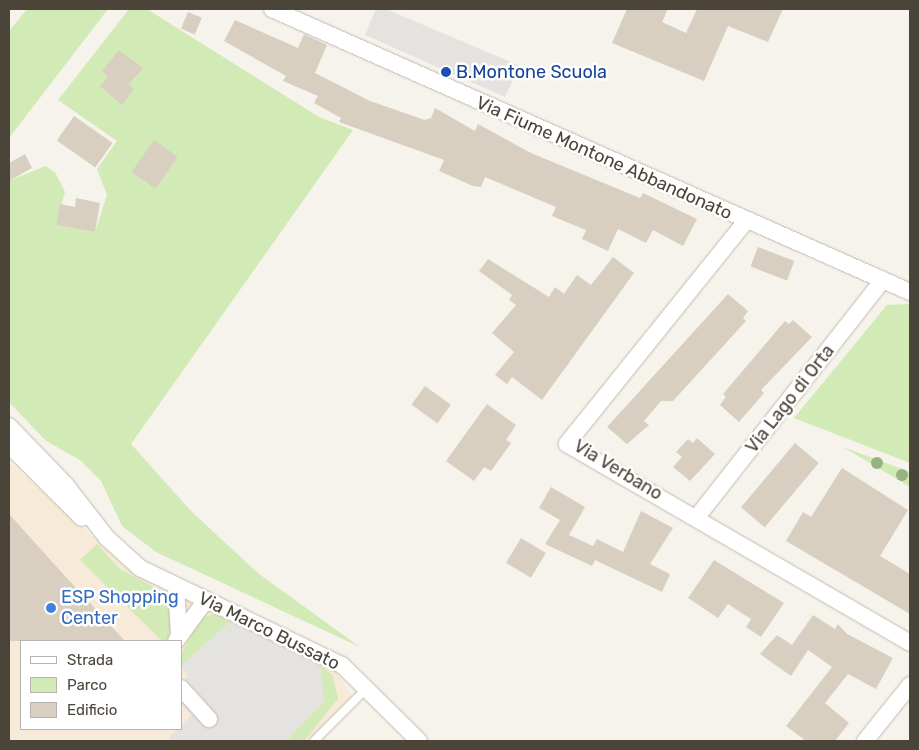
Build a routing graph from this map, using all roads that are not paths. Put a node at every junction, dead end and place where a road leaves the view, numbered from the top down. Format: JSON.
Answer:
{"nodes":[{"id":1,"x":272,"y":9,"type":"edge"},
{"id":2,"x":746,"y":221,"type":"junction"},
{"id":3,"x":883,"y":280,"type":"junction"},
{"id":4,"x":910,"y":292,"type":"edge"},
{"id":5,"x":9,"y":426,"type":"edge"},
{"id":6,"x":9,"y":445,"type":"edge"},
{"id":7,"x":697,"y":517,"type":"junction"},
{"id":8,"x":107,"y":538,"type":"junction"},
{"id":9,"x":176,"y":586,"type":"junction"},
{"id":10,"x":206,"y":600,"type":"junction"},
{"id":11,"x":177,"y":638,"type":"edge"},
{"id":12,"x":910,"y":643,"type":"edge"},
{"id":13,"x":910,"y":685,"type":"edge"},
{"id":14,"x":182,"y":689,"type":"edge"},
{"id":15,"x":366,"y":689,"type":"junction"},
{"id":16,"x":209,"y":720,"type":"dead end"},
{"id":17,"x":314,"y":741,"type":"edge"},
{"id":18,"x":419,"y":741,"type":"edge"},
{"id":19,"x":865,"y":741,"type":"edge"}],
"edges":[{"from":1,"to":2,"type":"street","name":"Via Fiume Montone Abbandonato"},
{"from":2,"to":3,"type":"street","name":"Via Fiume Montone Abbandonato"},
{"from":2,"to":7,"type":"street","name":"Via Verbano"},
{"from":3,"to":4,"type":"street","name":"Via Fiume Montone Abbandonato"},
{"from":3,"to":7,"type":"street","name":"Via Lago di Orta"},
{"from":5,"to":8,"type":"street","name":"Via Marco Bussato"},
{"from":6,"to":8,"type":"street"},
{"from":7,"to":12,"type":"street","name":"Via Verbano"},
{"from":8,"to":9,"type":"street","name":"Via Marco Bussato"},
{"from":9,"to":10,"type":"street","name":"Via Marco Bussato"},
{"from":9,"to":11,"type":"street"},
{"from":10,"to":11,"type":"street"},
{"from":10,"to":15,"type":"street","name":"Via Marco Bussato"},
{"from":13,"to":19,"type":"street"},
{"from":14,"to":16,"type":"street"},
{"from":15,"to":17,"type":"lane"},
{"from":15,"to":18,"type":"street","name":"Via Marco Bussato"}]}
